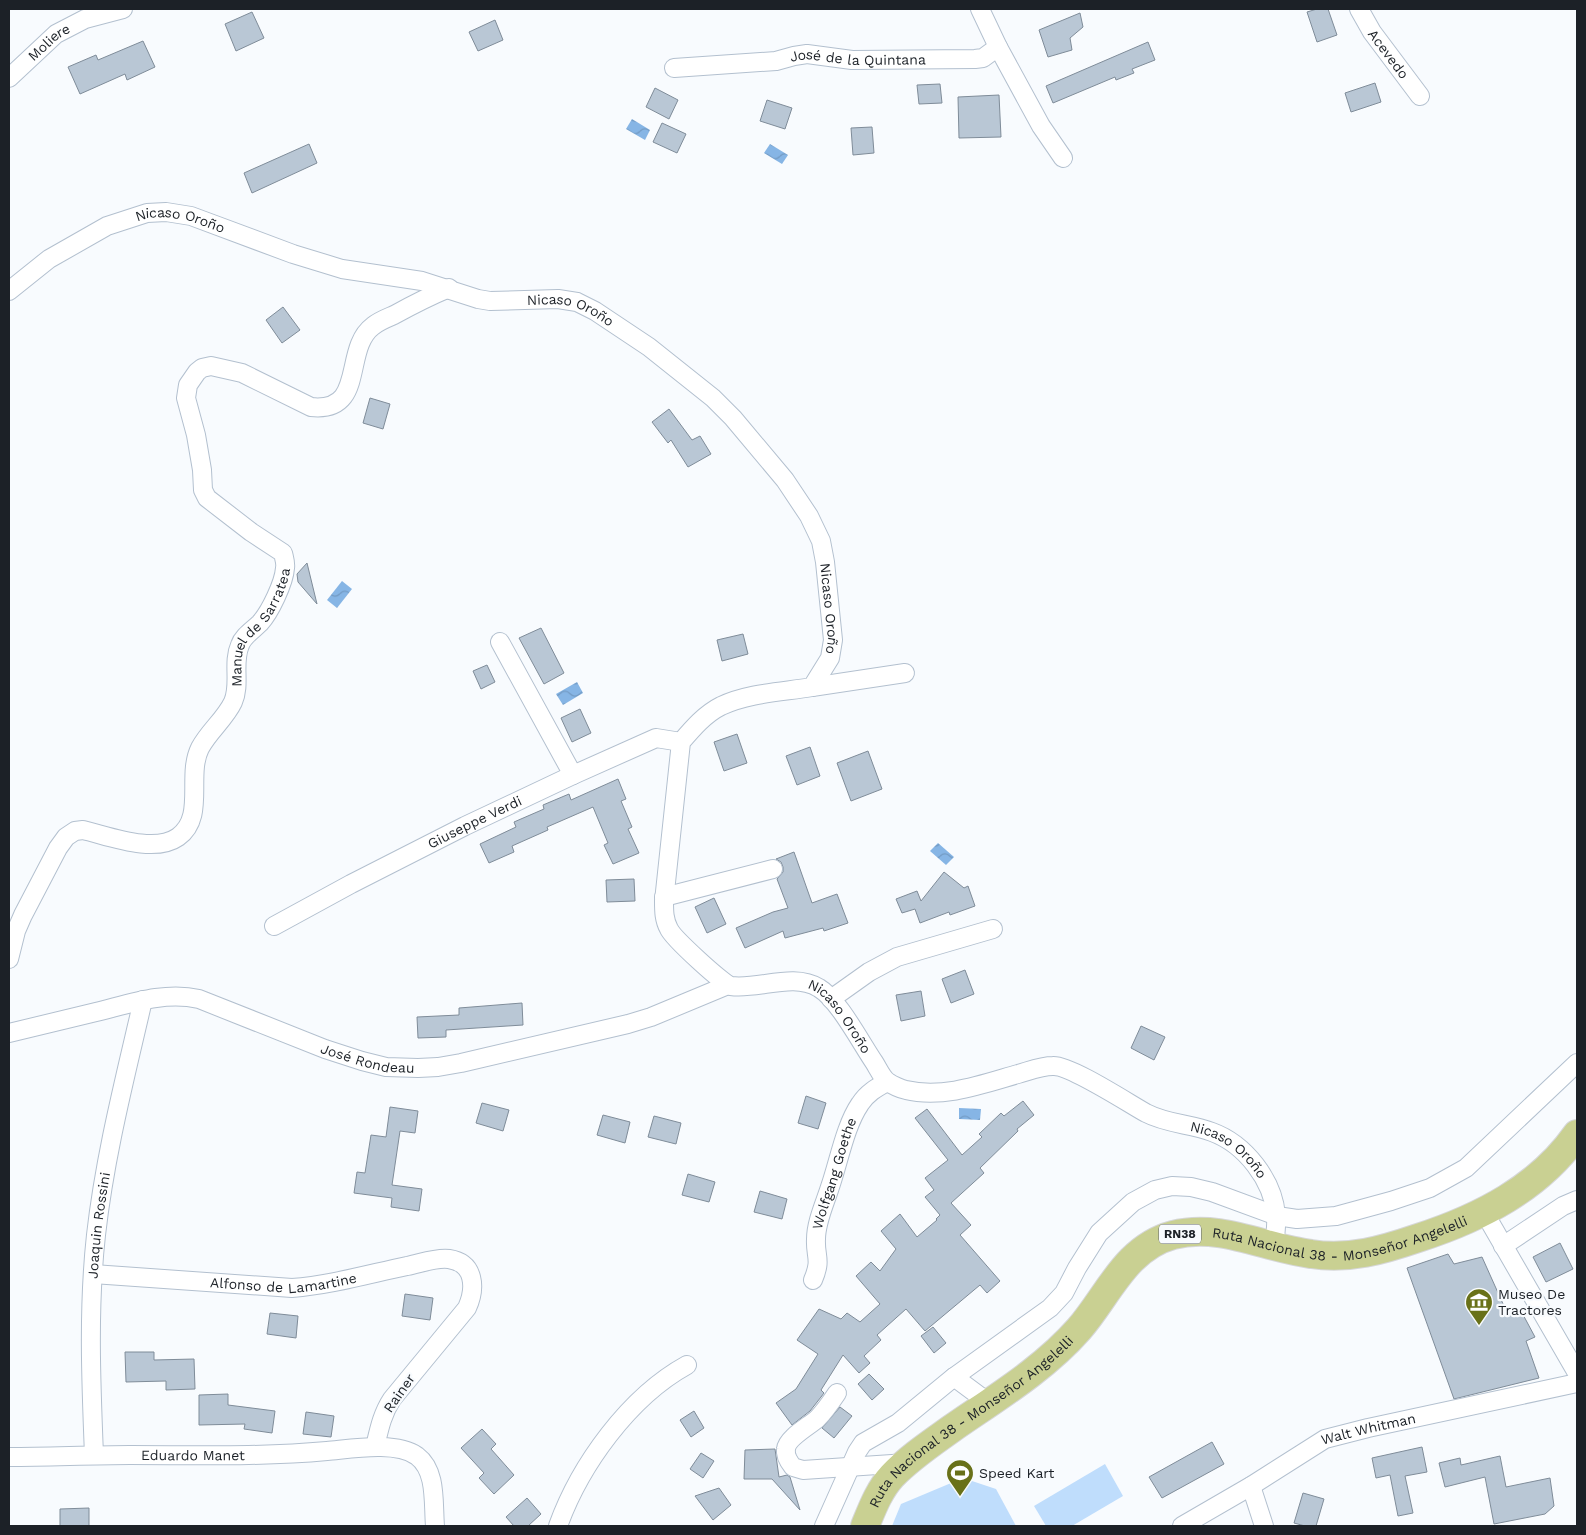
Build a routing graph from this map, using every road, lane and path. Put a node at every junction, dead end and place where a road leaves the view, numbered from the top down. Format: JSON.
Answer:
{"nodes":[{"id":1,"x":123,"y":9,"type":"edge"},
{"id":2,"x":980,"y":9,"type":"edge"},
{"id":3,"x":1359,"y":9,"type":"edge"},
{"id":4,"x":998,"y":47,"type":"junction"},
{"id":5,"x":674,"y":68,"type":"dead end"},
{"id":6,"x":9,"y":78,"type":"edge"},
{"id":7,"x":1420,"y":96,"type":"dead end"},
{"id":8,"x":1063,"y":158,"type":"dead end"},
{"id":9,"x":449,"y":288,"type":"junction"},
{"id":10,"x":9,"y":291,"type":"edge"},
{"id":11,"x":500,"y":642,"type":"dead end"},
{"id":12,"x":905,"y":673,"type":"dead end"},
{"id":13,"x":812,"y":687,"type":"junction"},
{"id":14,"x":681,"y":742,"type":"junction"},
{"id":15,"x":573,"y":775,"type":"junction"},
{"id":16,"x":773,"y":869,"type":"dead end"},
{"id":17,"x":664,"y":897,"type":"junction"},
{"id":18,"x":274,"y":926,"type":"dead end"},
{"id":19,"x":993,"y":928,"type":"dead end"},
{"id":20,"x":9,"y":958,"type":"edge"},
{"id":21,"x":728,"y":986,"type":"junction"},
{"id":22,"x":831,"y":999,"type":"junction"},
{"id":23,"x":143,"y":1000,"type":"junction"},
{"id":24,"x":9,"y":1033,"type":"edge"},
{"id":25,"x":1577,"y":1063,"type":"edge"},
{"id":26,"x":887,"y":1082,"type":"junction"},
{"id":27,"x":1577,"y":1134,"type":"edge"},
{"id":28,"x":1577,"y":1200,"type":"edge"},
{"id":29,"x":1484,"y":1212,"type":"junction"},
{"id":30,"x":1277,"y":1216,"type":"junction"},
{"id":31,"x":1504,"y":1246,"type":"junction"},
{"id":32,"x":1274,"y":1247,"type":"junction"},
{"id":33,"x":468,"y":1270,"type":"joint"},
{"id":34,"x":93,"y":1274,"type":"junction"},
{"id":35,"x":813,"y":1280,"type":"dead end"},
{"id":36,"x":687,"y":1365,"type":"dead end"},
{"id":37,"x":1577,"y":1373,"type":"edge"},
{"id":38,"x":954,"y":1377,"type":"junction"},
{"id":39,"x":1577,"y":1383,"type":"edge"},
{"id":40,"x":837,"y":1393,"type":"dead end"},
{"id":41,"x":989,"y":1403,"type":"junction"},
{"id":42,"x":375,"y":1447,"type":"junction"},
{"id":43,"x":94,"y":1455,"type":"junction"},
{"id":44,"x":9,"y":1457,"type":"edge"},
{"id":45,"x":907,"y":1463,"type":"junction"},
{"id":46,"x":851,"y":1466,"type":"junction"},
{"id":47,"x":1251,"y":1486,"type":"junction"},
{"id":48,"x":435,"y":1526,"type":"edge"},
{"id":49,"x":558,"y":1526,"type":"edge"},
{"id":50,"x":824,"y":1526,"type":"edge"},
{"id":51,"x":865,"y":1526,"type":"edge"},
{"id":52,"x":1182,"y":1526,"type":"edge"},
{"id":53,"x":1264,"y":1526,"type":"edge"}],
"edges":[{"from":1,"to":6,"type":"street","name":"Moliere"},
{"from":2,"to":4,"type":"street"},
{"from":3,"to":7,"type":"street","name":"Acevedo"},
{"from":4,"to":5,"type":"street","name":"José de la Quintana"},
{"from":4,"to":8,"type":"street"},
{"from":9,"to":10,"type":"street","name":"Nicaso Oroño"},
{"from":9,"to":13,"type":"street","name":"Nicaso Oroño"},
{"from":9,"to":20,"type":"street","name":"Manuel de Sarratea"},
{"from":11,"to":15,"type":"street"},
{"from":12,"to":13,"type":"street"},
{"from":13,"to":14,"type":"street"},
{"from":14,"to":15,"type":"street","name":"Giuseppe Verdi"},
{"from":14,"to":17,"type":"street"},
{"from":15,"to":18,"type":"street","name":"Giuseppe Verdi"},
{"from":16,"to":17,"type":"street"},
{"from":17,"to":21,"type":"street"},
{"from":19,"to":22,"type":"street"},
{"from":21,"to":22,"type":"street","name":"Nicaso Oroño"},
{"from":21,"to":23,"type":"street","name":"José Rondeau"},
{"from":22,"to":26,"type":"street","name":"Nicaso Oroño"},
{"from":23,"to":24,"type":"street","name":"José Rondeau"},
{"from":23,"to":34,"type":"street","name":"Joaquin Rossini"},
{"from":25,"to":30,"type":"street"},
{"from":26,"to":30,"type":"street","name":"Nicaso Oroño"},
{"from":26,"to":35,"type":"street","name":"Wolfgang Goethe"},
{"from":27,"to":29,"type":"main road","name":"Ruta Nacional 38 - Monseñor Angelelli","number":"RN38"},
{"from":28,"to":31,"type":"street"},
{"from":29,"to":31,"type":"street"},
{"from":29,"to":32,"type":"main road","name":"Ruta Nacional 38 - Monseñor Angelelli","number":"RN38"},
{"from":30,"to":32,"type":"street","name":"Nicaso Oroño"},
{"from":30,"to":38,"type":"street"},
{"from":31,"to":37,"type":"street"},
{"from":32,"to":41,"type":"main road","name":"Ruta Nacional 38 - Monseñor Angelelli","number":"RN38"},
{"from":33,"to":34,"type":"street","name":"Alfonso de Lamartine"},
{"from":33,"to":42,"type":"street","name":"Rainer"},
{"from":34,"to":43,"type":"street","name":"Joaquin Rossini"},
{"from":36,"to":49,"type":"street"},
{"from":38,"to":41,"type":"street"},
{"from":38,"to":46,"type":"street"},
{"from":39,"to":47,"type":"street","name":"Walt Whitman"},
{"from":40,"to":46,"type":"street"},
{"from":41,"to":45,"type":"main road","name":"Ruta Nacional 38 - Monseñor Angelelli","number":"RN38"},
{"from":42,"to":43,"type":"street","name":"Eduardo Manet"},
{"from":42,"to":48,"type":"street"},
{"from":43,"to":44,"type":"street","name":"Eduardo Manet"},
{"from":45,"to":46,"type":"street"},
{"from":45,"to":51,"type":"main road","name":"Ruta Nacional 38 - Monseñor Angelelli","number":"RN38"},
{"from":46,"to":50,"type":"street"},
{"from":47,"to":52,"type":"street","name":"Walt Whitman"},
{"from":47,"to":53,"type":"street"}]}
